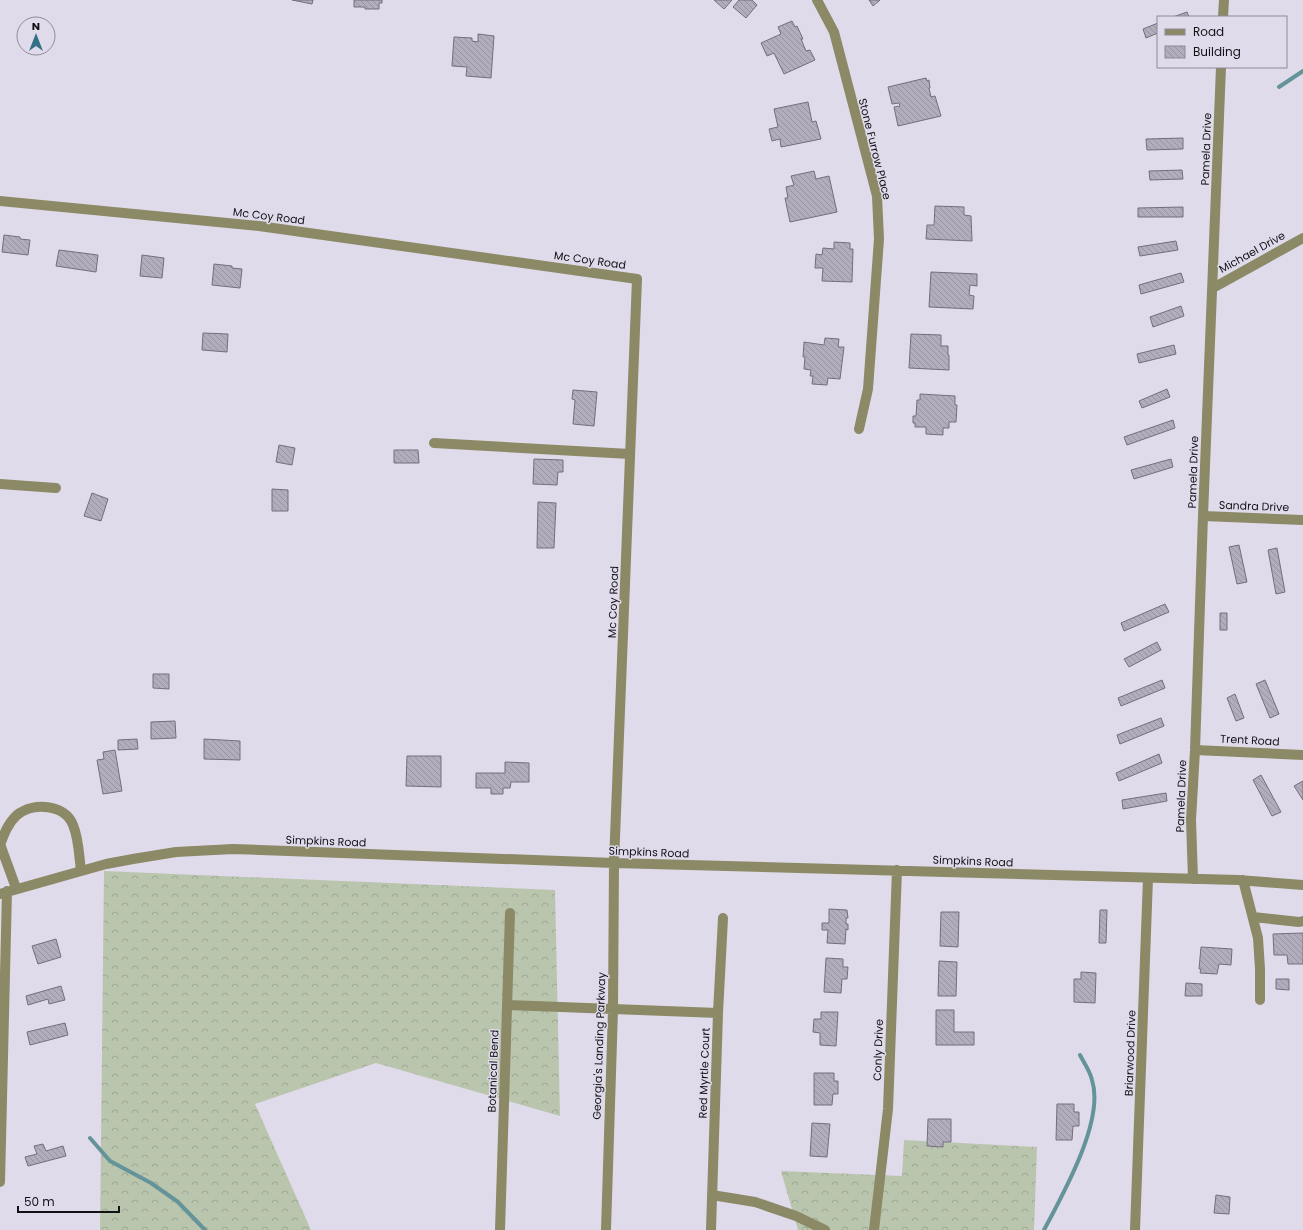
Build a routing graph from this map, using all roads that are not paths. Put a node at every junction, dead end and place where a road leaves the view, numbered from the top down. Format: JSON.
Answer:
{"nodes":[{"id":1,"x":817,"y":0,"type":"edge"},
{"id":2,"x":1224,"y":0,"type":"edge"},
{"id":3,"x":1223,"y":16,"type":"edge"},
{"id":4,"x":1221,"y":68,"type":"edge"},
{"id":5,"x":0,"y":201,"type":"edge"},
{"id":6,"x":1301,"y":243,"type":"edge"},
{"id":7,"x":1213,"y":288,"type":"junction"},
{"id":8,"x":859,"y":429,"type":"dead end"},
{"id":9,"x":434,"y":443,"type":"dead end"},
{"id":10,"x":630,"y":454,"type":"junction"},
{"id":11,"x":0,"y":484,"type":"edge"},
{"id":12,"x":56,"y":488,"type":"dead end"},
{"id":13,"x":1203,"y":516,"type":"junction"},
{"id":14,"x":1303,"y":520,"type":"edge"},
{"id":15,"x":1195,"y":750,"type":"junction"},
{"id":16,"x":1303,"y":755,"type":"edge"},
{"id":17,"x":0,"y":845,"type":"edge"},
{"id":18,"x":614,"y":863,"type":"junction"},
{"id":19,"x":897,"y":870,"type":"junction"},
{"id":20,"x":81,"y":871,"type":"junction"},
{"id":21,"x":1148,"y":878,"type":"junction"},
{"id":22,"x":1193,"y":879,"type":"junction"},
{"id":23,"x":1243,"y":880,"type":"junction"},
{"id":24,"x":1303,"y":885,"type":"edge"},
{"id":25,"x":8,"y":891,"type":"edge"},
{"id":26,"x":510,"y":913,"type":"dead end"},
{"id":27,"x":1253,"y":917,"type":"junction"},
{"id":28,"x":723,"y":918,"type":"dead end"},
{"id":29,"x":1303,"y":921,"type":"edge"},
{"id":30,"x":1260,"y":1000,"type":"dead end"},
{"id":31,"x":507,"y":1006,"type":"junction"},
{"id":32,"x":613,"y":1010,"type":"junction"},
{"id":33,"x":718,"y":1013,"type":"junction"},
{"id":34,"x":0,"y":1182,"type":"edge"},
{"id":35,"x":712,"y":1195,"type":"junction"},
{"id":36,"x":500,"y":1230,"type":"edge"},
{"id":37,"x":606,"y":1230,"type":"edge"},
{"id":38,"x":711,"y":1230,"type":"edge"},
{"id":39,"x":825,"y":1230,"type":"edge"},
{"id":40,"x":874,"y":1230,"type":"edge"},
{"id":41,"x":1135,"y":1230,"type":"edge"}],
"edges":[{"from":1,"to":8,"type":"street","name":"Stone Furrow Place"},
{"from":2,"to":3,"type":"street"},
{"from":4,"to":7,"type":"street","name":"Pamela Drive"},
{"from":5,"to":10,"type":"street","name":"Mc Coy Road"},
{"from":6,"to":7,"type":"street","name":"Michael Drive"},
{"from":7,"to":13,"type":"street","name":"Pamela Drive"},
{"from":9,"to":10,"type":"street"},
{"from":10,"to":18,"type":"street","name":"Mc Coy Road"},
{"from":11,"to":12,"type":"street"},
{"from":13,"to":14,"type":"street","name":"Sandra Drive"},
{"from":13,"to":15,"type":"street","name":"Pamela Drive"},
{"from":15,"to":16,"type":"street","name":"Trent Road"},
{"from":15,"to":22,"type":"street","name":"Pamela Drive"},
{"from":17,"to":20,"type":"street"},
{"from":17,"to":25,"type":"street"},
{"from":18,"to":19,"type":"street","name":"Simpkins Road"},
{"from":18,"to":20,"type":"street","name":"Simpkins Road"},
{"from":18,"to":32,"type":"street","name":"Georgia's Landing Parkway"},
{"from":19,"to":21,"type":"street","name":"Simpkins Road"},
{"from":19,"to":40,"type":"street","name":"Conly Drive"},
{"from":20,"to":25,"type":"street","name":"Simpkins Road"},
{"from":21,"to":22,"type":"street","name":"Simpkins Road"},
{"from":21,"to":41,"type":"street","name":"Briarwood Drive"},
{"from":22,"to":23,"type":"street","name":"Simpkins Road"},
{"from":23,"to":24,"type":"street","name":"Simpkins Road"},
{"from":23,"to":27,"type":"street"},
{"from":25,"to":34,"type":"street"},
{"from":26,"to":31,"type":"street","name":"Botanical Bend"},
{"from":27,"to":29,"type":"street"},
{"from":27,"to":30,"type":"street"},
{"from":28,"to":33,"type":"street","name":"Red Myrtle Court"},
{"from":31,"to":32,"type":"street"},
{"from":31,"to":36,"type":"street","name":"Botanical Bend"},
{"from":32,"to":33,"type":"street"},
{"from":32,"to":37,"type":"street","name":"Georgia's Landing Parkway"},
{"from":33,"to":35,"type":"street","name":"Red Myrtle Court"},
{"from":35,"to":38,"type":"street","name":"Red Myrtle Court"},
{"from":35,"to":39,"type":"street"}]}
